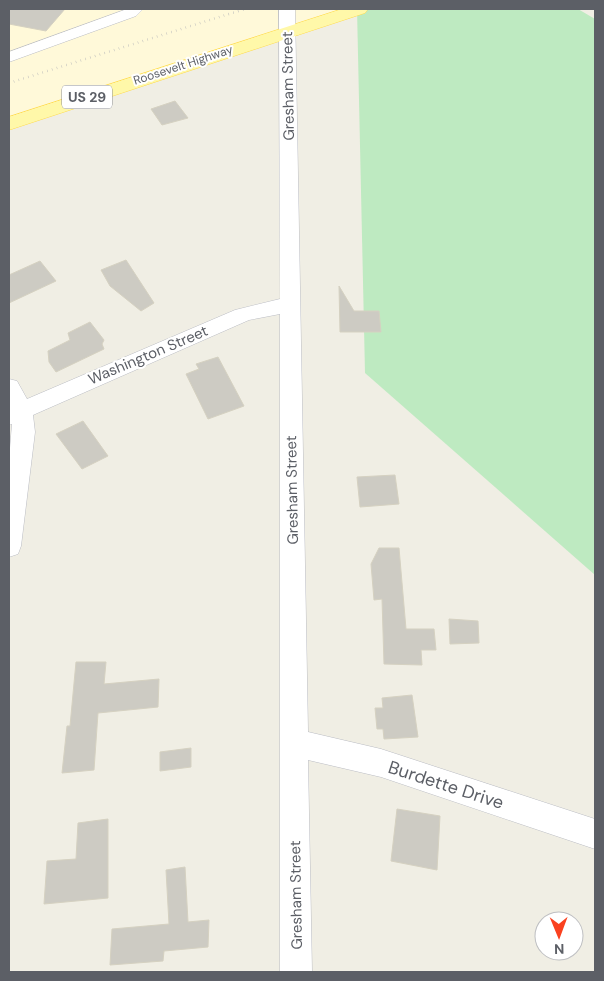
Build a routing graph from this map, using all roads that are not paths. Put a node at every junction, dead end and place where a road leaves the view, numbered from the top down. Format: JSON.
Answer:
{"nodes":[{"id":1,"x":135,"y":9,"type":"edge"},
{"id":2,"x":359,"y":9,"type":"edge"},
{"id":3,"x":287,"y":20,"type":"edge"},
{"id":4,"x":9,"y":57,"type":"edge"},
{"id":5,"x":9,"y":124,"type":"edge"},
{"id":6,"x":290,"y":305,"type":"junction"},
{"id":7,"x":9,"y":387,"type":"edge"},
{"id":8,"x":15,"y":413,"type":"edge"},
{"id":9,"x":9,"y":546,"type":"edge"},
{"id":10,"x":294,"y":743,"type":"junction"},
{"id":11,"x":595,"y":834,"type":"edge"},
{"id":12,"x":296,"y":972,"type":"edge"}],
"edges":[{"from":1,"to":4,"type":"street"},
{"from":2,"to":3,"type":"main road","name":"Roosevelt Highway","number":"US 29"},
{"from":3,"to":5,"type":"main road","name":"Roosevelt Highway","number":"US 29"},
{"from":3,"to":6,"type":"street","name":"Gresham Street"},
{"from":6,"to":8,"type":"street","name":"Washington Street"},
{"from":6,"to":10,"type":"street","name":"Gresham Street"},
{"from":7,"to":8,"type":"street"},
{"from":8,"to":9,"type":"street"},
{"from":10,"to":11,"type":"street","name":"Burdette Drive"},
{"from":10,"to":12,"type":"street","name":"Gresham Street"}]}
